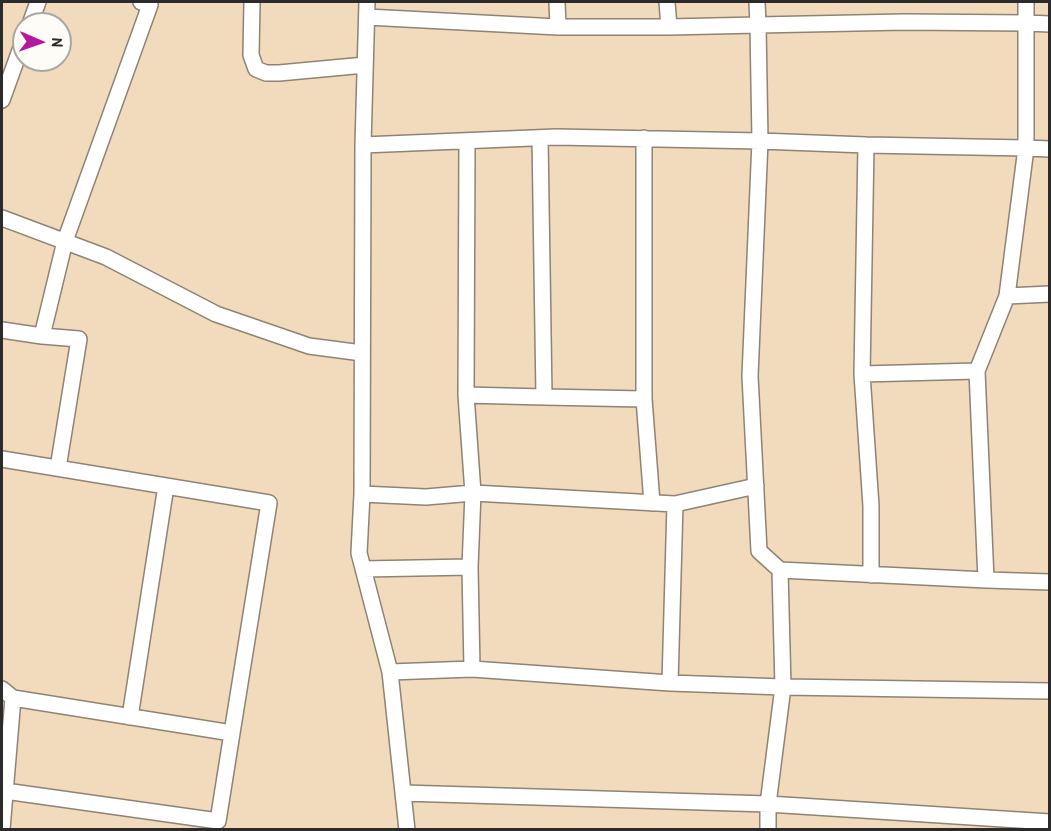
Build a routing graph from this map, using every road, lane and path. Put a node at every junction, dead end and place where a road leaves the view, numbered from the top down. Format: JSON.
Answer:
{"nodes":[{"id":1,"x":141,"y":2,"type":"edge"},
{"id":2,"x":252,"y":2,"type":"edge"},
{"id":3,"x":557,"y":2,"type":"edge"},
{"id":4,"x":667,"y":2,"type":"edge"},
{"id":5,"x":757,"y":2,"type":"edge"},
{"id":6,"x":1026,"y":2,"type":"edge"},
{"id":7,"x":367,"y":9,"type":"edge"},
{"id":8,"x":1026,"y":23,"type":"junction"},
{"id":9,"x":1050,"y":24,"type":"edge"},
{"id":10,"x":758,"y":26,"type":"junction"},
{"id":11,"x":558,"y":27,"type":"junction"},
{"id":12,"x":669,"y":27,"type":"junction"},
{"id":13,"x":365,"y":65,"type":"junction"},
{"id":14,"x":12,"y":72,"type":"edge"},
{"id":15,"x":2,"y":100,"type":"edge"},
{"id":16,"x":540,"y":138,"type":"junction"},
{"id":17,"x":644,"y":138,"type":"junction"},
{"id":18,"x":467,"y":141,"type":"junction"},
{"id":19,"x":760,"y":141,"type":"junction"},
{"id":20,"x":363,"y":145,"type":"junction"},
{"id":21,"x":866,"y":145,"type":"junction"},
{"id":22,"x":1026,"y":148,"type":"junction"},
{"id":23,"x":1050,"y":149,"type":"edge"},
{"id":24,"x":2,"y":218,"type":"edge"},
{"id":25,"x":65,"y":241,"type":"junction"},
{"id":26,"x":1050,"y":294,"type":"edge"},
{"id":27,"x":1007,"y":296,"type":"junction"},
{"id":28,"x":2,"y":330,"type":"edge"},
{"id":29,"x":42,"y":336,"type":"junction"},
{"id":30,"x":362,"y":353,"type":"junction"},
{"id":31,"x":977,"y":371,"type":"junction"},
{"id":32,"x":862,"y":374,"type":"junction"},
{"id":33,"x":466,"y":395,"type":"junction"},
{"id":34,"x":543,"y":397,"type":"junction"},
{"id":35,"x":644,"y":399,"type":"junction"},
{"id":36,"x":2,"y":459,"type":"edge"},
{"id":37,"x":58,"y":468,"type":"junction"},
{"id":38,"x":166,"y":486,"type":"junction"},
{"id":39,"x":756,"y":486,"type":"junction"},
{"id":40,"x":473,"y":493,"type":"junction"},
{"id":41,"x":362,"y":494,"type":"junction"},
{"id":42,"x":652,"y":503,"type":"junction"},
{"id":43,"x":675,"y":504,"type":"junction"},
{"id":44,"x":470,"y":567,"type":"junction"},
{"id":45,"x":363,"y":569,"type":"junction"},
{"id":46,"x":780,"y":570,"type":"junction"},
{"id":47,"x":872,"y":575,"type":"junction"},
{"id":48,"x":986,"y":580,"type":"junction"},
{"id":49,"x":1050,"y":582,"type":"edge"},
{"id":50,"x":472,"y":669,"type":"junction"},
{"id":51,"x":390,"y":672,"type":"junction"},
{"id":52,"x":670,"y":683,"type":"junction"},
{"id":53,"x":783,"y":687,"type":"junction"},
{"id":54,"x":1050,"y":691,"type":"edge"},
{"id":55,"x":7,"y":694,"type":"edge"},
{"id":56,"x":130,"y":717,"type":"junction"},
{"id":57,"x":232,"y":733,"type":"junction"},
{"id":58,"x":5,"y":791,"type":"junction"},
{"id":59,"x":403,"y":793,"type":"junction"},
{"id":60,"x":768,"y":804,"type":"junction"},
{"id":61,"x":1046,"y":824,"type":"edge"},
{"id":62,"x":2,"y":829,"type":"edge"},
{"id":63,"x":410,"y":829,"type":"edge"},
{"id":64,"x":768,"y":830,"type":"edge"}],
"edges":[{"from":1,"to":25,"type":"street"},
{"from":2,"to":13,"type":"street"},
{"from":3,"to":11,"type":"street"},
{"from":4,"to":12,"type":"street"},
{"from":5,"to":10,"type":"street"},
{"from":6,"to":8,"type":"street"},
{"from":7,"to":11,"type":"street"},
{"from":7,"to":13,"type":"street"},
{"from":8,"to":9,"type":"street"},
{"from":8,"to":10,"type":"street"},
{"from":8,"to":22,"type":"street"},
{"from":10,"to":12,"type":"street"},
{"from":10,"to":19,"type":"street"},
{"from":11,"to":12,"type":"street"},
{"from":13,"to":20,"type":"street"},
{"from":14,"to":15,"type":"street"},
{"from":16,"to":17,"type":"street"},
{"from":16,"to":18,"type":"street"},
{"from":16,"to":34,"type":"street"},
{"from":17,"to":19,"type":"street"},
{"from":17,"to":35,"type":"street"},
{"from":18,"to":20,"type":"street"},
{"from":18,"to":33,"type":"street"},
{"from":19,"to":21,"type":"street"},
{"from":19,"to":39,"type":"street"},
{"from":20,"to":30,"type":"street"},
{"from":21,"to":22,"type":"street"},
{"from":21,"to":32,"type":"street"},
{"from":22,"to":23,"type":"street"},
{"from":22,"to":27,"type":"street"},
{"from":24,"to":25,"type":"street"},
{"from":25,"to":29,"type":"street"},
{"from":25,"to":30,"type":"street"},
{"from":26,"to":27,"type":"street"},
{"from":27,"to":31,"type":"street"},
{"from":28,"to":29,"type":"street"},
{"from":29,"to":37,"type":"street"},
{"from":30,"to":41,"type":"street"},
{"from":31,"to":32,"type":"street"},
{"from":31,"to":48,"type":"street"},
{"from":32,"to":47,"type":"street"},
{"from":33,"to":34,"type":"street"},
{"from":33,"to":40,"type":"street"},
{"from":34,"to":35,"type":"street"},
{"from":35,"to":42,"type":"street"},
{"from":36,"to":37,"type":"street"},
{"from":37,"to":38,"type":"street"},
{"from":38,"to":56,"type":"street"},
{"from":38,"to":57,"type":"street"},
{"from":39,"to":43,"type":"street"},
{"from":39,"to":46,"type":"street"},
{"from":40,"to":41,"type":"street"},
{"from":40,"to":42,"type":"street"},
{"from":40,"to":44,"type":"street"},
{"from":41,"to":45,"type":"street"},
{"from":42,"to":43,"type":"street"},
{"from":43,"to":52,"type":"street"},
{"from":44,"to":45,"type":"street"},
{"from":44,"to":50,"type":"street"},
{"from":45,"to":51,"type":"street"},
{"from":46,"to":47,"type":"street"},
{"from":46,"to":53,"type":"street"},
{"from":47,"to":48,"type":"street"},
{"from":48,"to":49,"type":"street"},
{"from":50,"to":51,"type":"street"},
{"from":50,"to":52,"type":"street"},
{"from":51,"to":59,"type":"street"},
{"from":52,"to":53,"type":"street"},
{"from":53,"to":54,"type":"street"},
{"from":53,"to":60,"type":"street"},
{"from":55,"to":56,"type":"street"},
{"from":55,"to":58,"type":"street"},
{"from":56,"to":57,"type":"street"},
{"from":57,"to":58,"type":"street"},
{"from":58,"to":62,"type":"street"},
{"from":59,"to":60,"type":"street"},
{"from":59,"to":63,"type":"street"},
{"from":60,"to":61,"type":"street"},
{"from":60,"to":64,"type":"street"}]}
